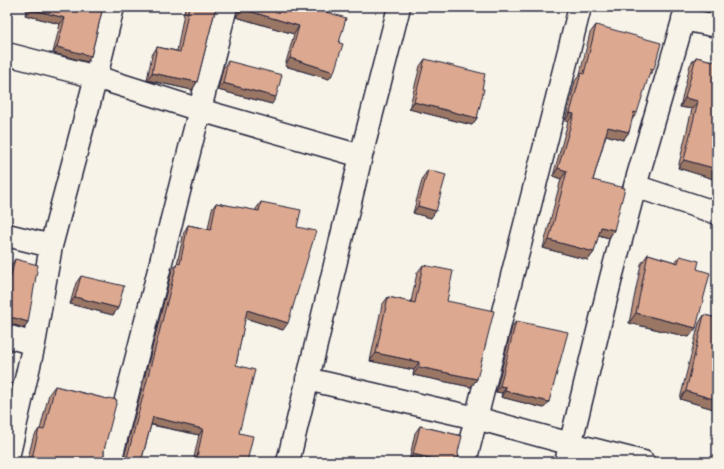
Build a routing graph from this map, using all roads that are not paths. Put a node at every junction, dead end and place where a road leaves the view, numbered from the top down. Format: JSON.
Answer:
{"nodes":[{"id":1,"x":113,"y":7,"type":"edge"},
{"id":2,"x":226,"y":7,"type":"edge"},
{"id":3,"x":399,"y":7,"type":"edge"},
{"id":4,"x":580,"y":7,"type":"edge"},
{"id":5,"x":685,"y":13,"type":"edge"},
{"id":6,"x":717,"y":26,"type":"edge"},
{"id":7,"x":7,"y":54,"type":"edge"},
{"id":8,"x":96,"y":77,"type":"junction"},
{"id":9,"x":200,"y":110,"type":"junction"},
{"id":10,"x":361,"y":156,"type":"junction"},
{"id":11,"x":635,"y":186,"type":"junction"},
{"id":12,"x":717,"y":213,"type":"edge"},
{"id":13,"x":7,"y":235,"type":"edge"},
{"id":14,"x":51,"y":246,"type":"junction"},
{"id":15,"x":7,"y":336,"type":"edge"},
{"id":16,"x":34,"y":344,"type":"junction"},
{"id":17,"x":307,"y":379,"type":"junction"},
{"id":18,"x":476,"y":418,"type":"junction"},
{"id":19,"x":568,"y":453,"type":"edge"},
{"id":20,"x":7,"y":462,"type":"edge"},
{"id":21,"x":110,"y":462,"type":"edge"},
{"id":22,"x":288,"y":462,"type":"edge"},
{"id":23,"x":465,"y":462,"type":"edge"},
{"id":24,"x":643,"y":462,"type":"edge"}],
"edges":[{"from":1,"to":8,"type":"street"},
{"from":2,"to":9,"type":"street"},
{"from":3,"to":10,"type":"street"},
{"from":4,"to":18,"type":"street"},
{"from":5,"to":6,"type":"street"},
{"from":5,"to":11,"type":"street"},
{"from":7,"to":8,"type":"street"},
{"from":8,"to":9,"type":"street"},
{"from":8,"to":14,"type":"street"},
{"from":9,"to":10,"type":"street"},
{"from":9,"to":21,"type":"street"},
{"from":10,"to":17,"type":"street"},
{"from":11,"to":12,"type":"street"},
{"from":11,"to":19,"type":"street"},
{"from":13,"to":14,"type":"street"},
{"from":14,"to":16,"type":"street"},
{"from":15,"to":16,"type":"street"},
{"from":16,"to":20,"type":"street"},
{"from":17,"to":18,"type":"street"},
{"from":17,"to":22,"type":"street"},
{"from":18,"to":19,"type":"street"},
{"from":18,"to":23,"type":"street"},
{"from":19,"to":24,"type":"street"}]}
